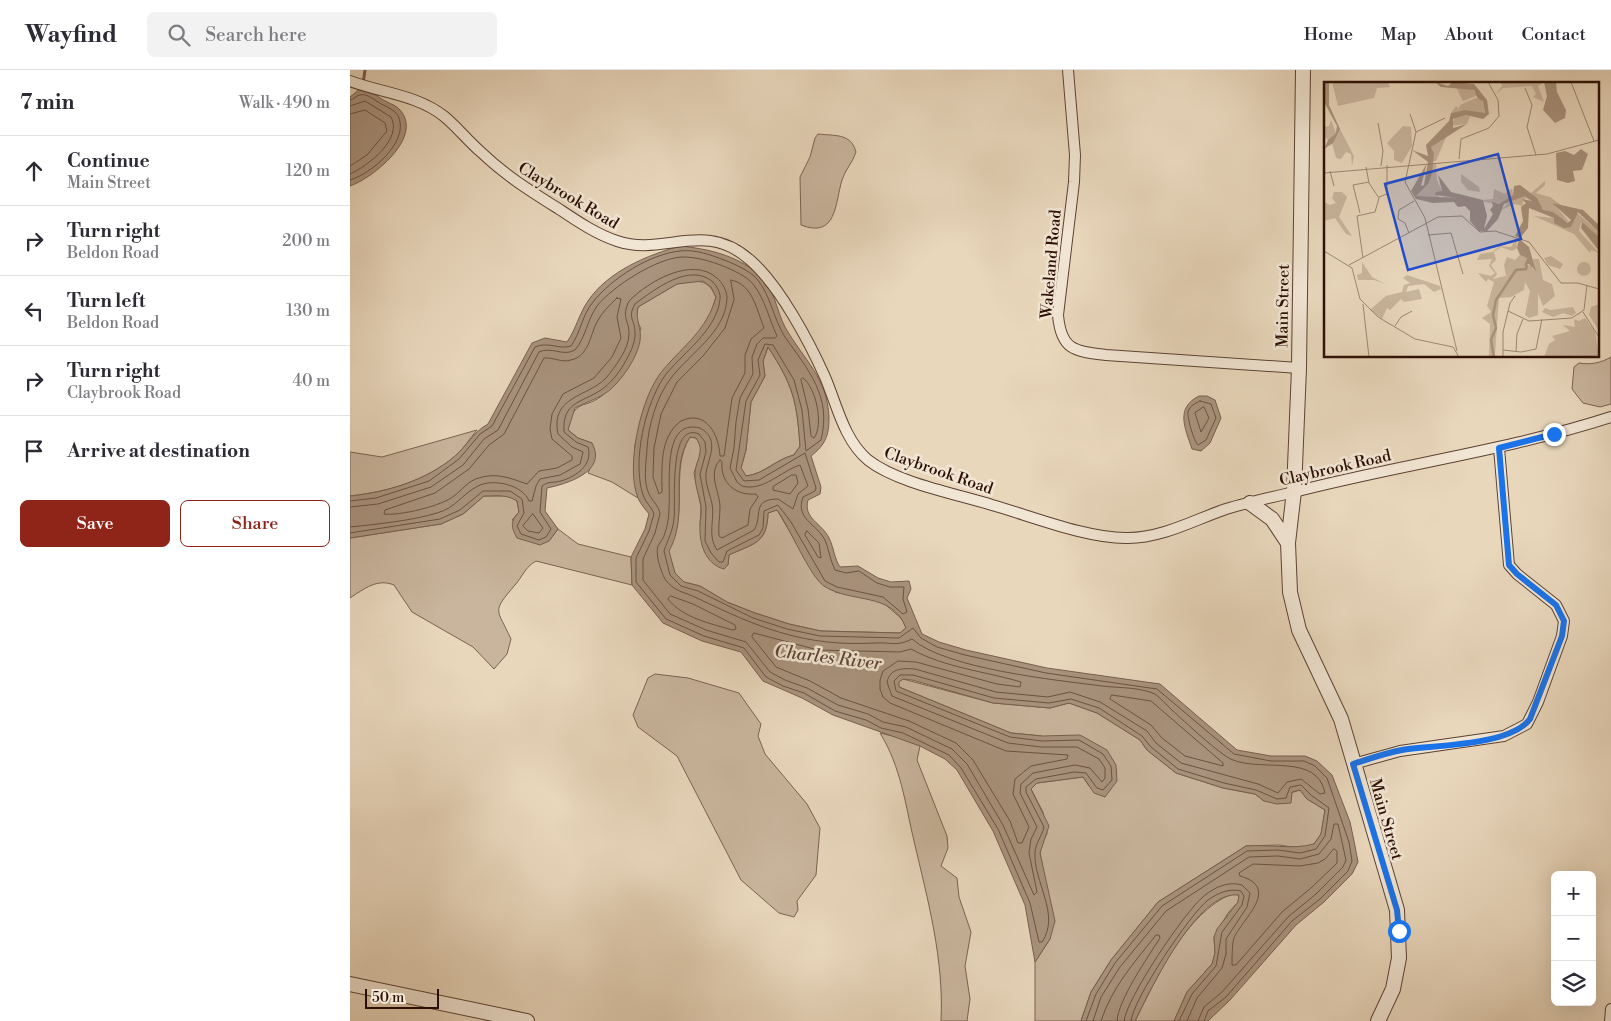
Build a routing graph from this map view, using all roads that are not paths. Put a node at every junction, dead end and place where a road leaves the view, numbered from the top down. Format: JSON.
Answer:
{"nodes":[{"id":1,"x":1068,"y":70,"type":"edge"},
{"id":2,"x":1303,"y":70,"type":"edge"},
{"id":3,"x":358,"y":84,"type":"edge"},
{"id":4,"x":1299,"y":368,"type":"junction"},
{"id":5,"x":1611,"y":417,"type":"edge"},
{"id":6,"x":1499,"y":448,"type":"junction"},
{"id":7,"x":1294,"y":491,"type":"junction"},
{"id":8,"x":1250,"y":503,"type":"junction"},
{"id":9,"x":1288,"y":543,"type":"junction"},
{"id":10,"x":1353,"y":764,"type":"junction"},
{"id":11,"x":350,"y":984,"type":"edge"},
{"id":12,"x":1611,"y":1010,"type":"edge"},
{"id":13,"x":527,"y":1021,"type":"edge"},
{"id":14,"x":1378,"y":1021,"type":"edge"},
{"id":15,"x":1610,"y":1021,"type":"edge"}],
"edges":[{"from":1,"to":4,"type":"street","name":"Wakeland Road"},
{"from":2,"to":4,"type":"street","name":"Main Street"},
{"from":3,"to":8,"type":"street","name":"Claybrook Road"},
{"from":4,"to":7,"type":"street","name":"Main Street"},
{"from":5,"to":6,"type":"street","name":"Claybrook Road"},
{"from":6,"to":7,"type":"street","name":"Claybrook Road"},
{"from":6,"to":10,"type":"street"},
{"from":7,"to":8,"type":"street","name":"Claybrook Road"},
{"from":7,"to":9,"type":"street","name":"Main Street"},
{"from":8,"to":9,"type":"street"},
{"from":9,"to":10,"type":"street","name":"Main Street"},
{"from":10,"to":14,"type":"street","name":"Main Street"},
{"from":11,"to":13,"type":"street"},
{"from":12,"to":15,"type":"street"}]}
